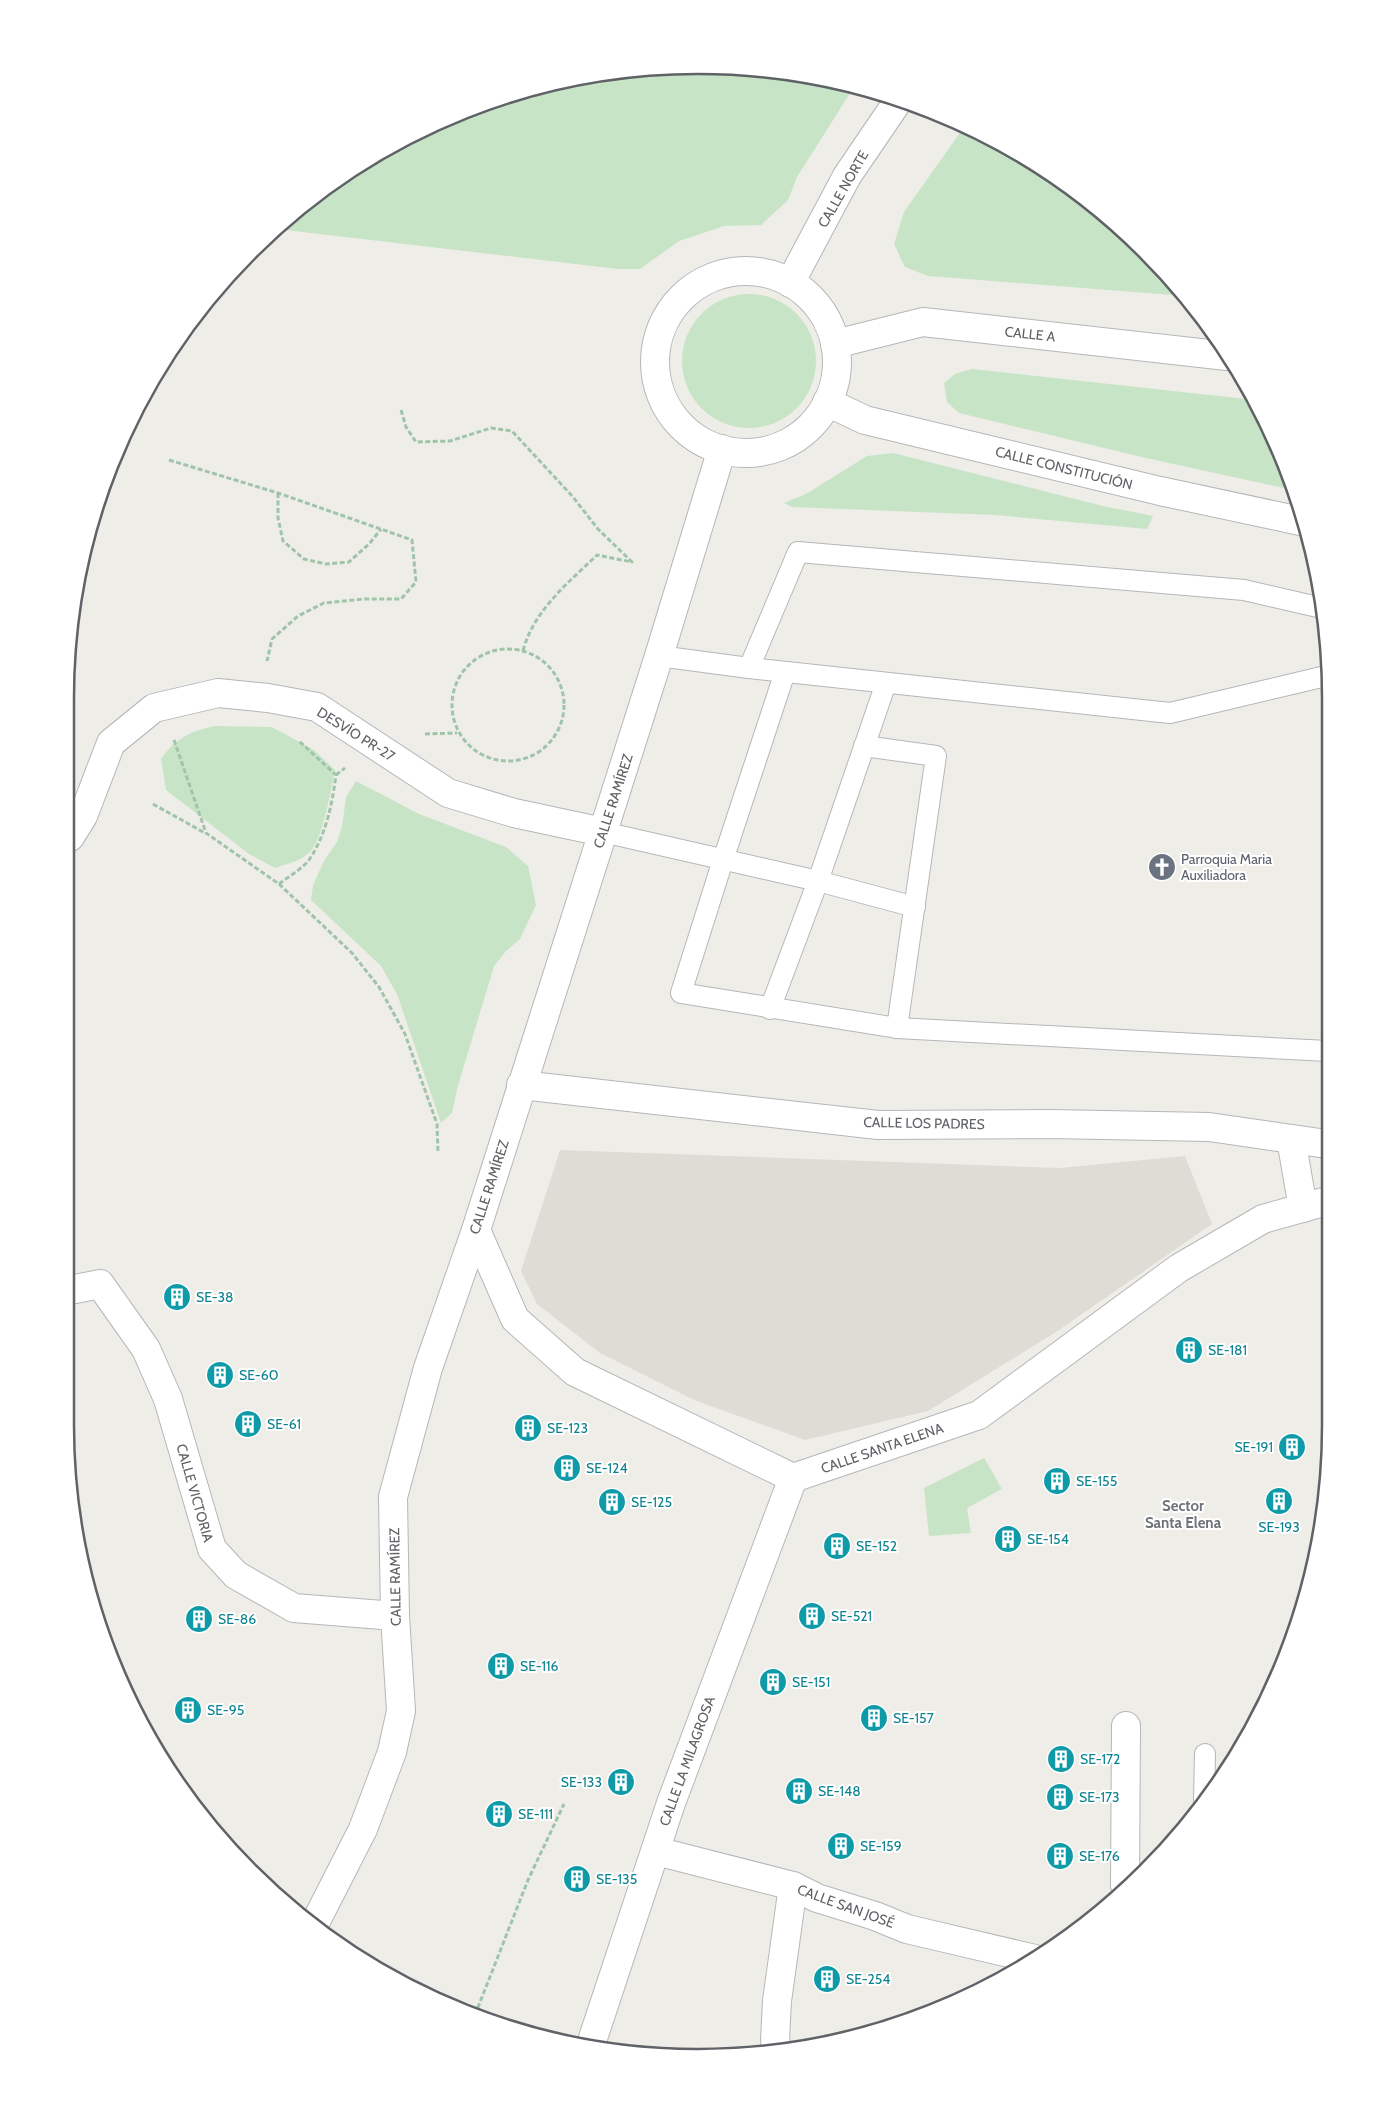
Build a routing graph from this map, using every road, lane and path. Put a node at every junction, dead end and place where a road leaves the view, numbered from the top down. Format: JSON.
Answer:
{"nodes":[{"id":1,"x":895,"y":106,"type":"edge"},
{"id":2,"x":790,"y":283,"type":"junction"},
{"id":3,"x":835,"y":344,"type":"junction"},
{"id":4,"x":1220,"y":355,"type":"edge"},
{"id":5,"x":827,"y":402,"type":"junction"},
{"id":6,"x":401,"y":410,"type":"dead end"},
{"id":7,"x":722,"y":448,"type":"junction"},
{"id":8,"x":169,"y":460,"type":"dead end"},
{"id":9,"x":278,"y":493,"type":"junction"},
{"id":10,"x":1296,"y":520,"type":"edge"},
{"id":11,"x":381,"y":529,"type":"junction"},
{"id":12,"x":412,"y":540,"type":"dead end"},
{"id":13,"x":1315,"y":606,"type":"edge"},
{"id":14,"x":522,"y":651,"type":"junction"},
{"id":15,"x":659,"y":656,"type":"junction"},
{"id":16,"x":749,"y":668,"type":"junction"},
{"id":17,"x":785,"y":672,"type":"junction"},
{"id":18,"x":1321,"y":677,"type":"edge"},
{"id":19,"x":886,"y":683,"type":"junction"},
{"id":20,"x":864,"y":746,"type":"junction"},
{"id":21,"x":153,"y":804,"type":"dead end"},
{"id":22,"x":74,"y":831,"type":"edge"},
{"id":23,"x":603,"y":832,"type":"junction"},
{"id":24,"x":206,"y":833,"type":"dead end"},
{"id":25,"x":723,"y":860,"type":"junction"},
{"id":26,"x":818,"y":881,"type":"junction"},
{"id":27,"x":279,"y":884,"type":"dead end"},
{"id":28,"x":915,"y":907,"type":"junction"},
{"id":29,"x":770,"y":1009,"type":"junction"},
{"id":30,"x":897,"y":1028,"type":"junction"},
{"id":31,"x":1322,"y":1051,"type":"edge"},
{"id":32,"x":522,"y":1085,"type":"junction"},
{"id":33,"x":1291,"y":1139,"type":"junction"},
{"id":34,"x":1322,"y":1143,"type":"edge"},
{"id":35,"x":438,"y":1152,"type":"dead end"},
{"id":36,"x":1315,"y":1204,"type":"edge"},
{"id":37,"x":476,"y":1230,"type":"junction"},
{"id":38,"x":74,"y":1289,"type":"edge"},
{"id":39,"x":793,"y":1478,"type":"junction"},
{"id":40,"x":395,"y":1616,"type":"junction"},
{"id":41,"x":1126,"y":1726,"type":"dead end"},
{"id":42,"x":1206,"y":1754,"type":"dead end"},
{"id":43,"x":1204,"y":1789,"type":"edge"},
{"id":44,"x":564,"y":1804,"type":"dead end"},
{"id":45,"x":656,"y":1851,"type":"junction"},
{"id":46,"x":1125,"y":1879,"type":"edge"},
{"id":47,"x":793,"y":1886,"type":"junction"},
{"id":48,"x":317,"y":1919,"type":"edge"},
{"id":49,"x":1025,"y":1957,"type":"edge"},
{"id":50,"x":477,"y":2009,"type":"edge"},
{"id":51,"x":592,"y":2040,"type":"edge"},
{"id":52,"x":776,"y":2044,"type":"edge"}],
"edges":[{"from":1,"to":2,"type":"street","name":"CALLE NORTE"},
{"from":2,"to":3,"type":"street"},
{"from":2,"to":7,"type":"street"},
{"from":3,"to":4,"type":"street","name":"CALLE A"},
{"from":3,"to":5,"type":"street"},
{"from":5,"to":7,"type":"street"},
{"from":5,"to":10,"type":"street","name":"CALLE CONSTITUCIÓN"},
{"from":6,"to":14,"type":"path"},
{"from":7,"to":15,"type":"street","name":"CALLE RAMÍREZ"},
{"from":8,"to":9,"type":"path"},
{"from":9,"to":11,"type":"path"},
{"from":9,"to":11,"type":"path"},
{"from":11,"to":12,"type":"path"},
{"from":13,"to":16,"type":"lane"},
{"from":14,"to":14,"type":"path"},
{"from":15,"to":16,"type":"lane"},
{"from":15,"to":23,"type":"street","name":"CALLE RAMÍREZ"},
{"from":16,"to":17,"type":"lane"},
{"from":17,"to":19,"type":"lane"},
{"from":17,"to":25,"type":"lane"},
{"from":18,"to":19,"type":"lane"},
{"from":19,"to":20,"type":"lane"},
{"from":20,"to":26,"type":"lane"},
{"from":20,"to":28,"type":"lane"},
{"from":21,"to":24,"type":"path"},
{"from":22,"to":23,"type":"street","name":"DESVÍO PR-27"},
{"from":23,"to":25,"type":"lane"},
{"from":23,"to":32,"type":"street","name":"CALLE RAMÍREZ"},
{"from":25,"to":26,"type":"lane"},
{"from":25,"to":29,"type":"lane"},
{"from":26,"to":28,"type":"lane"},
{"from":26,"to":29,"type":"lane"},
{"from":27,"to":35,"type":"path"},
{"from":28,"to":30,"type":"lane"},
{"from":29,"to":30,"type":"lane"},
{"from":30,"to":31,"type":"lane"},
{"from":32,"to":33,"type":"street","name":"CALLE LOS PADRES"},
{"from":32,"to":37,"type":"street","name":"CALLE RAMÍREZ"},
{"from":33,"to":34,"type":"street","name":"CALLE LOS PADRES"},
{"from":33,"to":36,"type":"street"},
{"from":36,"to":39,"type":"street","name":"CALLE SANTA ELENA"},
{"from":37,"to":39,"type":"street"},
{"from":37,"to":40,"type":"street","name":"CALLE RAMÍREZ"},
{"from":38,"to":40,"type":"street","name":"CALLE VICTORIA"},
{"from":39,"to":45,"type":"street","name":"CALLE LA MILAGROSA"},
{"from":40,"to":48,"type":"street","name":"CALLE RAMÍREZ"},
{"from":41,"to":46,"type":"street"},
{"from":42,"to":43,"type":"lane"},
{"from":44,"to":50,"type":"path"},
{"from":45,"to":47,"type":"street","name":"CALLE SAN JOSÉ"},
{"from":45,"to":51,"type":"street","name":"CALLE LA MILAGROSA"},
{"from":47,"to":49,"type":"street","name":"CALLE SAN JOSÉ"},
{"from":47,"to":52,"type":"street"}]}
